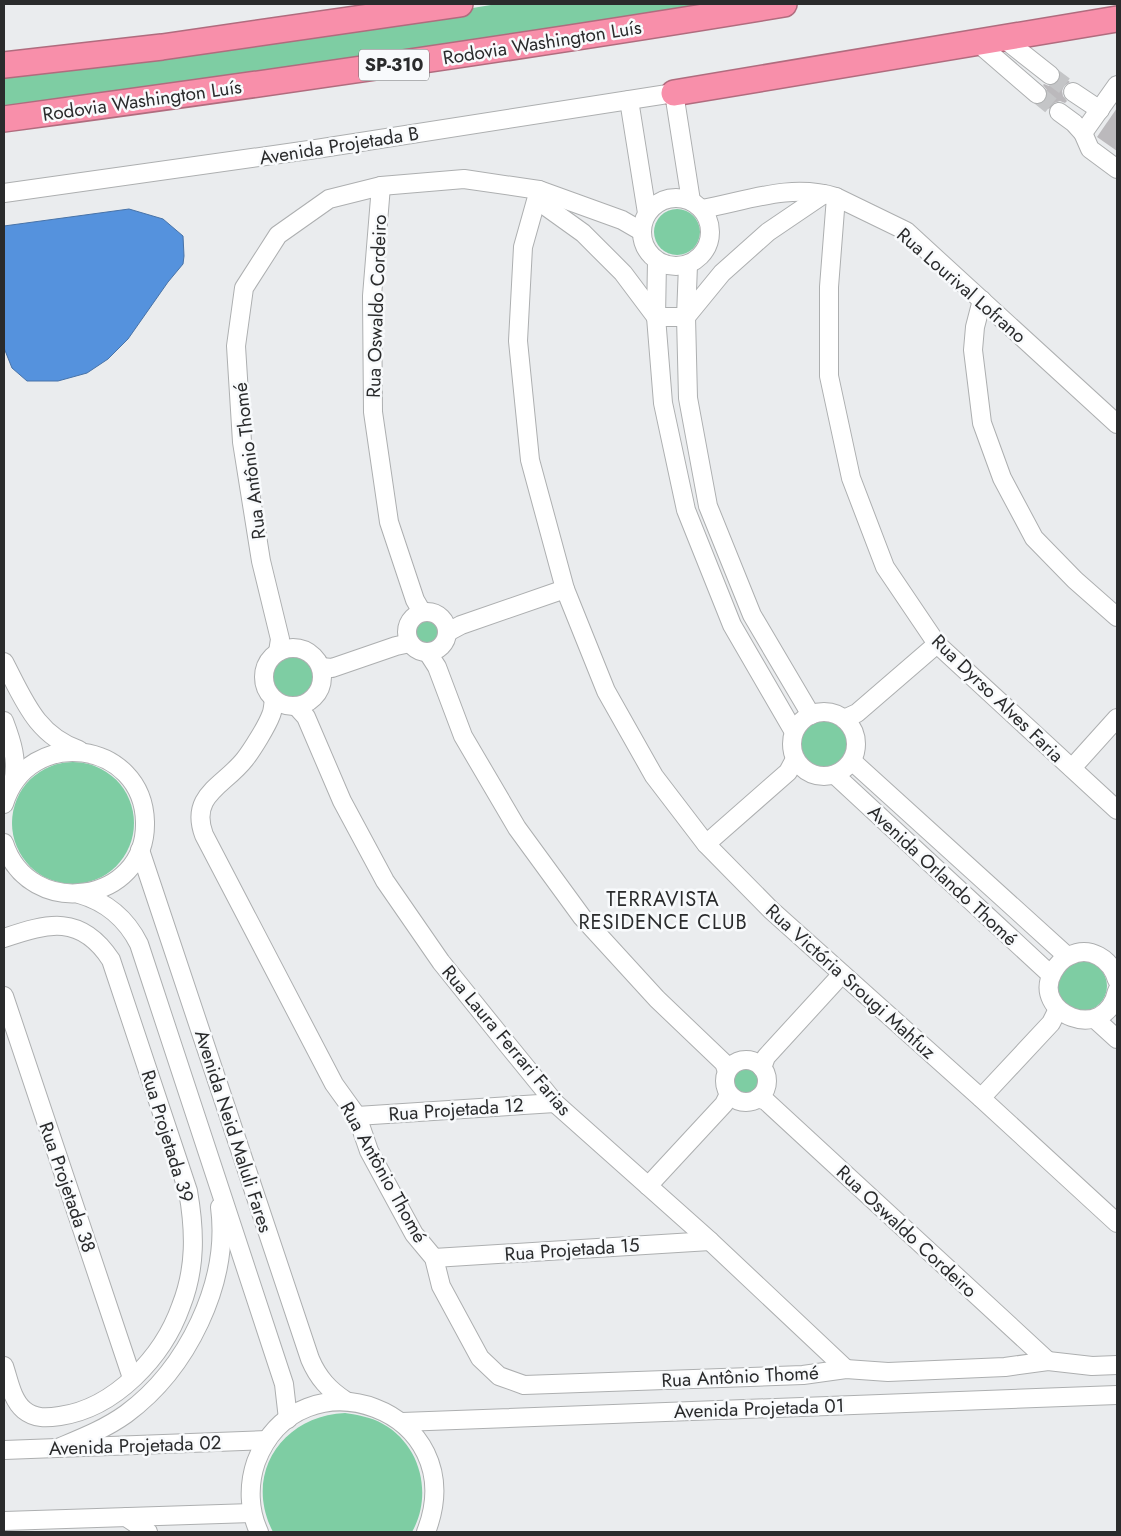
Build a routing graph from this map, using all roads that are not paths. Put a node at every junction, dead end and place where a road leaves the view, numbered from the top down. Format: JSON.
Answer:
{"nodes":[{"id":1,"x":784,"y":4,"type":"edge"},
{"id":2,"x":448,"y":5,"type":"edge"},
{"id":3,"x":1117,"y":19,"type":"edge"},
{"id":4,"x":1003,"y":38,"type":"junction"},
{"id":5,"x":978,"y":42,"type":"junction"},
{"id":6,"x":4,"y":65,"type":"edge"},
{"id":7,"x":1050,"y":75,"type":"tunnel mouth"},
{"id":8,"x":1117,"y":85,"type":"edge"},
{"id":9,"x":1073,"y":92,"type":"tunnel mouth"},
{"id":10,"x":674,"y":93,"type":"junction"},
{"id":11,"x":1037,"y":94,"type":"tunnel mouth"},
{"id":12,"x":629,"y":100,"type":"junction"},
{"id":13,"x":1100,"y":110,"type":"junction"},
{"id":14,"x":1059,"y":112,"type":"tunnel mouth"},
{"id":15,"x":4,"y":119,"type":"edge"},
{"id":16,"x":1083,"y":134,"type":"junction"},
{"id":17,"x":1117,"y":169,"type":"edge"},
{"id":18,"x":381,"y":186,"type":"junction"},
{"id":19,"x":4,"y":193,"type":"edge"},
{"id":20,"x":538,"y":195,"type":"junction"},
{"id":21,"x":830,"y":195,"type":"junction"},
{"id":22,"x":700,"y":209,"type":"junction"},
{"id":23,"x":644,"y":221,"type":"junction"},
{"id":24,"x":657,"y":261,"type":"junction"},
{"id":25,"x":688,"y":265,"type":"junction"},
{"id":26,"x":982,"y":300,"type":"junction"},
{"id":27,"x":686,"y":317,"type":"junction"},
{"id":28,"x":656,"y":318,"type":"junction"},
{"id":29,"x":1117,"y":424,"type":"edge"},
{"id":30,"x":565,"y":589,"type":"junction"},
{"id":31,"x":418,"y":609,"type":"junction"},
{"id":32,"x":1117,"y":617,"type":"edge"},
{"id":33,"x":452,"y":627,"type":"junction"},
{"id":34,"x":404,"y":642,"type":"junction"},
{"id":35,"x":937,"y":644,"type":"junction"},
{"id":36,"x":282,"y":647,"type":"junction"},
{"id":37,"x":433,"y":657,"type":"junction"},
{"id":38,"x":4,"y":662,"type":"edge"},
{"id":39,"x":325,"y":669,"type":"junction"},
{"id":40,"x":290,"y":708,"type":"junction"},
{"id":41,"x":810,"y":715,"type":"junction"},
{"id":42,"x":1117,"y":718,"type":"edge"},
{"id":43,"x":850,"y":719,"type":"junction"},
{"id":44,"x":4,"y":721,"type":"edge"},
{"id":45,"x":794,"y":732,"type":"junction"},
{"id":46,"x":82,"y":751,"type":"junction"},
{"id":47,"x":852,"y":761,"type":"junction"},
{"id":48,"x":794,"y":766,"type":"junction"},
{"id":49,"x":1072,"y":768,"type":"junction"},
{"id":50,"x":835,"y":775,"type":"junction"},
{"id":51,"x":13,"y":783,"type":"junction"},
{"id":52,"x":4,"y":804,"type":"edge"},
{"id":53,"x":1117,"y":810,"type":"edge"},
{"id":54,"x":4,"y":843,"type":"edge"},
{"id":55,"x":706,"y":844,"type":"junction"},
{"id":56,"x":140,"y":850,"type":"junction"},
{"id":57,"x":8,"y":862,"type":"edge"},
{"id":58,"x":79,"y":894,"type":"junction"},
{"id":59,"x":4,"y":938,"type":"edge"},
{"id":60,"x":1110,"y":955,"type":"edge"},
{"id":61,"x":1067,"y":956,"type":"junction"},
{"id":62,"x":842,"y":974,"type":"junction"},
{"id":63,"x":1051,"y":975,"type":"junction"},
{"id":64,"x":1117,"y":980,"type":"edge"},
{"id":65,"x":4,"y":996,"type":"edge"},
{"id":66,"x":1117,"y":996,"type":"edge"},
{"id":67,"x":1058,"y":1016,"type":"junction"},
{"id":68,"x":1094,"y":1018,"type":"junction"},
{"id":69,"x":1117,"y":1039,"type":"edge"},
{"id":70,"x":761,"y":1063,"type":"junction"},
{"id":71,"x":728,"y":1066,"type":"junction"},
{"id":72,"x":762,"y":1097,"type":"junction"},
{"id":73,"x":981,"y":1098,"type":"junction"},
{"id":74,"x":729,"y":1099,"type":"junction"},
{"id":75,"x":555,"y":1103,"type":"junction"},
{"id":76,"x":357,"y":1116,"type":"junction"},
{"id":77,"x":216,"y":1177,"type":"junction"},
{"id":78,"x":648,"y":1186,"type":"junction"},
{"id":79,"x":1117,"y":1223,"type":"edge"},
{"id":80,"x":710,"y":1241,"type":"junction"},
{"id":81,"x":434,"y":1258,"type":"junction"},
{"id":82,"x":1048,"y":1361,"type":"junction"},
{"id":83,"x":1117,"y":1365,"type":"edge"},
{"id":84,"x":4,"y":1366,"type":"edge"},
{"id":85,"x":846,"y":1370,"type":"junction"},
{"id":86,"x":132,"y":1378,"type":"junction"},
{"id":87,"x":1117,"y":1395,"type":"edge"},
{"id":88,"x":346,"y":1401,"type":"junction"},
{"id":89,"x":288,"y":1419,"type":"junction"},
{"id":90,"x":402,"y":1422,"type":"junction"},
{"id":91,"x":267,"y":1440,"type":"junction"},
{"id":92,"x":58,"y":1448,"type":"junction"},
{"id":93,"x":4,"y":1450,"type":"edge"},
{"id":94,"x":252,"y":1513,"type":"junction"},
{"id":95,"x":126,"y":1517,"type":"junction"},
{"id":96,"x":4,"y":1521,"type":"edge"},
{"id":97,"x":148,"y":1532,"type":"edge"},
{"id":98,"x":259,"y":1532,"type":"edge"},
{"id":99,"x":426,"y":1532,"type":"edge"}],
"edges":[{"from":1,"to":15,"type":"highway","name":"Rodovia Washington Luís","number":"SP-310"},
{"from":2,"to":6,"type":"highway"},
{"from":3,"to":4,"type":"highway"},
{"from":4,"to":5,"type":"highway"},
{"from":4,"to":7,"type":"street"},
{"from":5,"to":10,"type":"highway"},
{"from":5,"to":11,"type":"street"},
{"from":8,"to":13,"type":"street"},
{"from":9,"to":13,"type":"street"},
{"from":10,"to":12,"type":"street","name":"Avenida Projetada B"},
{"from":10,"to":22,"type":"street"},
{"from":12,"to":19,"type":"street","name":"Avenida Projetada B"},
{"from":12,"to":23,"type":"street"},
{"from":13,"to":16,"type":"street"},
{"from":14,"to":16,"type":"street"},
{"from":16,"to":17,"type":"street"},
{"from":18,"to":20,"type":"street","name":"Rua Antônio Thomé"},
{"from":18,"to":31,"type":"street","name":"Rua Oswaldo Cordeiro"},
{"from":18,"to":36,"type":"street","name":"Rua Antônio Thomé"},
{"from":20,"to":23,"type":"street","name":"Rua Antônio Thomé"},
{"from":20,"to":28,"type":"street"},
{"from":20,"to":30,"type":"street","name":"Rua Victória Srougi Mahfuz"},
{"from":21,"to":22,"type":"street","name":"Rua Lourival Lofrano"},
{"from":21,"to":26,"type":"street","name":"Rua Lourival Lofrano"},
{"from":21,"to":27,"type":"street"},
{"from":21,"to":35,"type":"street","name":"Rua Dyrso Alves Faria"},
{"from":22,"to":23,"type":"street"},
{"from":22,"to":25,"type":"street"},
{"from":23,"to":24,"type":"street"},
{"from":24,"to":25,"type":"street"},
{"from":24,"to":28,"type":"street"},
{"from":25,"to":27,"type":"street"},
{"from":26,"to":29,"type":"street","name":"Rua Lourival Lofrano"},
{"from":26,"to":32,"type":"street"},
{"from":27,"to":28,"type":"street"},
{"from":27,"to":41,"type":"street"},
{"from":28,"to":45,"type":"street"},
{"from":30,"to":33,"type":"street"},
{"from":30,"to":55,"type":"street","name":"Rua Victória Srougi Mahfuz"},
{"from":31,"to":33,"type":"street"},
{"from":31,"to":34,"type":"street"},
{"from":33,"to":37,"type":"street"},
{"from":34,"to":37,"type":"street"},
{"from":34,"to":39,"type":"street"},
{"from":35,"to":43,"type":"street"},
{"from":35,"to":49,"type":"street","name":"Rua Dyrso Alves Faria"},
{"from":36,"to":39,"type":"street"},
{"from":36,"to":40,"type":"street"},
{"from":37,"to":71,"type":"street"},
{"from":38,"to":46,"type":"street"},
{"from":39,"to":40,"type":"street"},
{"from":40,"to":75,"type":"street","name":"Rua Laura Ferrari Farias"},
{"from":40,"to":76,"type":"street","name":"Rua Antônio Thomé"},
{"from":41,"to":43,"type":"street"},
{"from":41,"to":45,"type":"street"},
{"from":42,"to":49,"type":"street"},
{"from":43,"to":47,"type":"street"},
{"from":44,"to":51,"type":"street"},
{"from":45,"to":48,"type":"street"},
{"from":46,"to":51,"type":"street"},
{"from":46,"to":56,"type":"street"},
{"from":47,"to":50,"type":"street"},
{"from":47,"to":61,"type":"street","name":"Avenida Orlando Thomé"},
{"from":48,"to":50,"type":"street"},
{"from":48,"to":55,"type":"street"},
{"from":49,"to":53,"type":"street","name":"Rua Dyrso Alves Faria"},
{"from":50,"to":63,"type":"street","name":"Avenida Orlando Thomé"},
{"from":51,"to":52,"type":"street"},
{"from":54,"to":57,"type":"street"},
{"from":55,"to":62,"type":"street","name":"Rua Victória Srougi Mahfuz"},
{"from":56,"to":58,"type":"street"},
{"from":56,"to":88,"type":"street","name":"Avenida Neid Maluli Fares"},
{"from":57,"to":58,"type":"street"},
{"from":58,"to":77,"type":"street","name":"Avenida Neid Maluli Fares"},
{"from":59,"to":86,"type":"street","name":"Rua Projetada 39"},
{"from":60,"to":61,"type":"street"},
{"from":60,"to":64,"type":"street"},
{"from":61,"to":63,"type":"street"},
{"from":62,"to":70,"type":"street"},
{"from":62,"to":73,"type":"street","name":"Rua Victória Srougi Mahfuz"},
{"from":63,"to":67,"type":"street"},
{"from":65,"to":86,"type":"street","name":"Rua Projetada 38"},
{"from":66,"to":68,"type":"street"},
{"from":67,"to":68,"type":"street"},
{"from":67,"to":73,"type":"street"},
{"from":68,"to":69,"type":"street"},
{"from":70,"to":71,"type":"street"},
{"from":70,"to":72,"type":"street"},
{"from":71,"to":74,"type":"street"},
{"from":72,"to":74,"type":"street"},
{"from":72,"to":82,"type":"street","name":"Rua Oswaldo Cordeiro"},
{"from":73,"to":79,"type":"street","name":"Rua Victória Srougi Mahfuz"},
{"from":74,"to":78,"type":"street"},
{"from":75,"to":76,"type":"street","name":"Rua Projetada 12"},
{"from":75,"to":78,"type":"street","name":"Rua Laura Ferrari Farias"},
{"from":76,"to":81,"type":"street","name":"Rua Antônio Thomé"},
{"from":77,"to":89,"type":"street","name":"Avenida Neid Maluli Fares"},
{"from":77,"to":92,"type":"street"},
{"from":78,"to":80,"type":"street","name":"Rua Laura Ferrari Farias"},
{"from":80,"to":81,"type":"street","name":"Rua Projetada 15"},
{"from":80,"to":85,"type":"street","name":"Rua Laura Ferrari Farias"},
{"from":81,"to":85,"type":"street","name":"Rua Antônio Thomé"},
{"from":82,"to":83,"type":"street","name":"Rua Antônio Thomé"},
{"from":82,"to":85,"type":"street","name":"Rua Antônio Thomé"},
{"from":84,"to":86,"type":"street","name":"Rua Projetada 39"},
{"from":87,"to":90,"type":"street","name":"Avenida Projetada 01"},
{"from":88,"to":89,"type":"street"},
{"from":88,"to":90,"type":"street"},
{"from":89,"to":91,"type":"street"},
{"from":90,"to":99,"type":"street"},
{"from":91,"to":92,"type":"street","name":"Avenida Projetada 02"},
{"from":91,"to":94,"type":"street"},
{"from":92,"to":93,"type":"street","name":"Avenida Projetada 02"},
{"from":94,"to":95,"type":"street"},
{"from":94,"to":98,"type":"street"},
{"from":95,"to":96,"type":"street"},
{"from":95,"to":97,"type":"street"}]}
